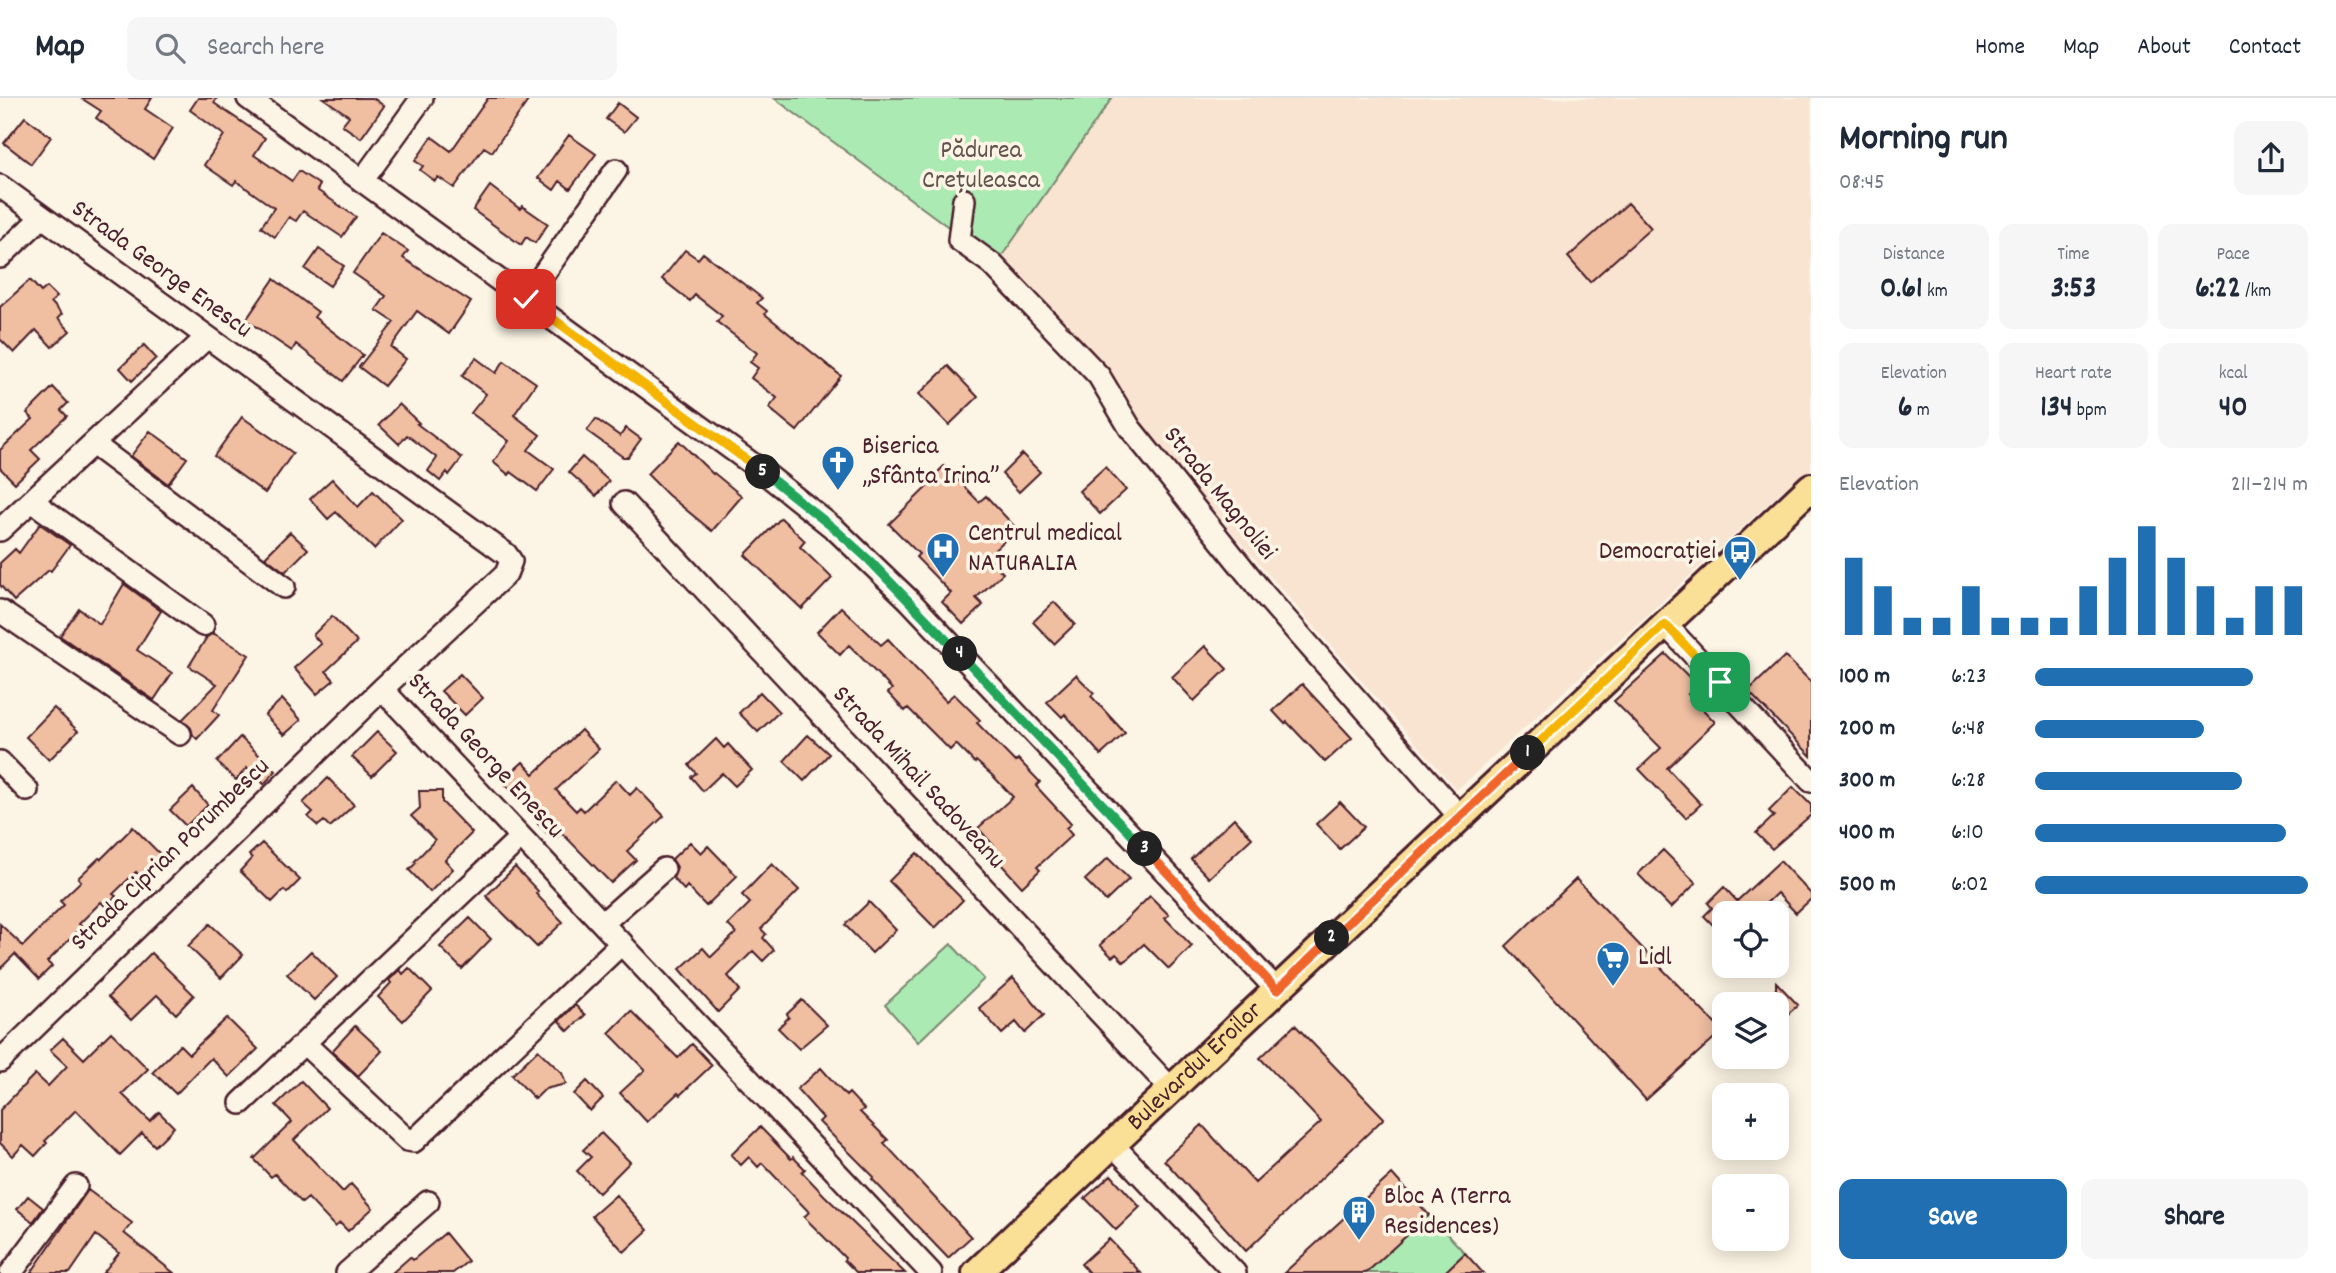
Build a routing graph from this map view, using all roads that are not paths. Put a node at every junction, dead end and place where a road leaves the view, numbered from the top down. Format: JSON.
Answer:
{"nodes":[{"id":1,"x":248,"y":98,"type":"edge"},
{"id":2,"x":422,"y":98,"type":"edge"},
{"id":3,"x":616,"y":170,"type":"dead end"},
{"id":4,"x":362,"y":181,"type":"junction"},
{"id":5,"x":0,"y":186,"type":"edge"},
{"id":6,"x":964,"y":200,"type":"dead end"},
{"id":7,"x":42,"y":217,"type":"junction"},
{"id":8,"x":0,"y":257,"type":"edge"},
{"id":9,"x":526,"y":299,"type":"junction"},
{"id":10,"x":206,"y":338,"type":"junction"},
{"id":11,"x":93,"y":444,"type":"junction"},
{"id":12,"x":1811,"y":487,"type":"edge"},
{"id":13,"x":32,"y":501,"type":"junction"},
{"id":14,"x":624,"y":503,"type":"dead end"},
{"id":15,"x":0,"y":530,"type":"edge"},
{"id":16,"x":284,"y":587,"type":"dead end"},
{"id":17,"x":0,"y":611,"type":"edge"},
{"id":18,"x":1665,"y":624,"type":"junction"},
{"id":19,"x":203,"y":625,"type":"dead end"},
{"id":20,"x":382,"y":689,"type":"junction"},
{"id":21,"x":180,"y":734,"type":"dead end"},
{"id":22,"x":0,"y":762,"type":"edge"},
{"id":23,"x":1811,"y":781,"type":"edge"},
{"id":24,"x":27,"y":790,"type":"dead end"},
{"id":25,"x":1460,"y":817,"type":"junction"},
{"id":26,"x":521,"y":836,"type":"junction"},
{"id":27,"x":664,"y":869,"type":"dead end"},
{"id":28,"x":604,"y":923,"type":"junction"},
{"id":29,"x":622,"y":943,"type":"junction"},
{"id":30,"x":1277,"y":990,"type":"junction"},
{"id":31,"x":303,"y":1043,"type":"junction"},
{"id":32,"x":0,"y":1061,"type":"edge"},
{"id":33,"x":1172,"y":1090,"type":"junction"},
{"id":34,"x":241,"y":1103,"type":"dead end"},
{"id":35,"x":1113,"y":1145,"type":"junction"},
{"id":36,"x":76,"y":1186,"type":"dead end"},
{"id":37,"x":428,"y":1202,"type":"dead end"},
{"id":38,"x":11,"y":1273,"type":"edge"},
{"id":39,"x":347,"y":1273,"type":"edge"},
{"id":40,"x":931,"y":1273,"type":"edge"},
{"id":41,"x":976,"y":1273,"type":"edge"},
{"id":42,"x":1235,"y":1273,"type":"edge"}],
"edges":[{"from":1,"to":4,"type":"street"},
{"from":2,"to":4,"type":"street"},
{"from":3,"to":9,"type":"street"},
{"from":4,"to":9,"type":"street"},
{"from":5,"to":7,"type":"street","name":"Strada George Enescu"},
{"from":6,"to":25,"type":"street","name":"Strada Magnoliei"},
{"from":7,"to":8,"type":"street"},
{"from":7,"to":10,"type":"street","name":"Strada George Enescu"},
{"from":9,"to":30,"type":"street"},
{"from":10,"to":11,"type":"street"},
{"from":10,"to":20,"type":"street","name":"Strada George Enescu"},
{"from":11,"to":13,"type":"street"},
{"from":11,"to":16,"type":"street"},
{"from":12,"to":18,"type":"main road","name":"Bulevardul Eroilor"},
{"from":13,"to":15,"type":"street"},
{"from":13,"to":19,"type":"street"},
{"from":14,"to":33,"type":"street","name":"Strada Mihail Sadoveanu"},
{"from":17,"to":21,"type":"street"},
{"from":18,"to":23,"type":"street"},
{"from":18,"to":25,"type":"main road","name":"Bulevardul Eroilor"},
{"from":20,"to":26,"type":"street","name":"Strada George Enescu"},
{"from":20,"to":32,"type":"street","name":"Strada Ciprian Porumbescu"},
{"from":22,"to":24,"type":"street"},
{"from":25,"to":30,"type":"main road","name":"Bulevardul Eroilor"},
{"from":26,"to":28,"type":"street","name":"Strada George Enescu"},
{"from":26,"to":31,"type":"street"},
{"from":27,"to":28,"type":"street"},
{"from":28,"to":29,"type":"street","name":"Strada George Enescu"},
{"from":29,"to":31,"type":"street"},
{"from":29,"to":40,"type":"street","name":"Strada George Enescu"},
{"from":30,"to":33,"type":"main road","name":"Bulevardul Eroilor"},
{"from":31,"to":34,"type":"street"},
{"from":33,"to":35,"type":"main road","name":"Bulevardul Eroilor"},
{"from":35,"to":41,"type":"main road","name":"Bulevardul Eroilor"},
{"from":35,"to":42,"type":"street"},
{"from":36,"to":38,"type":"street"},
{"from":37,"to":39,"type":"street"}]}
